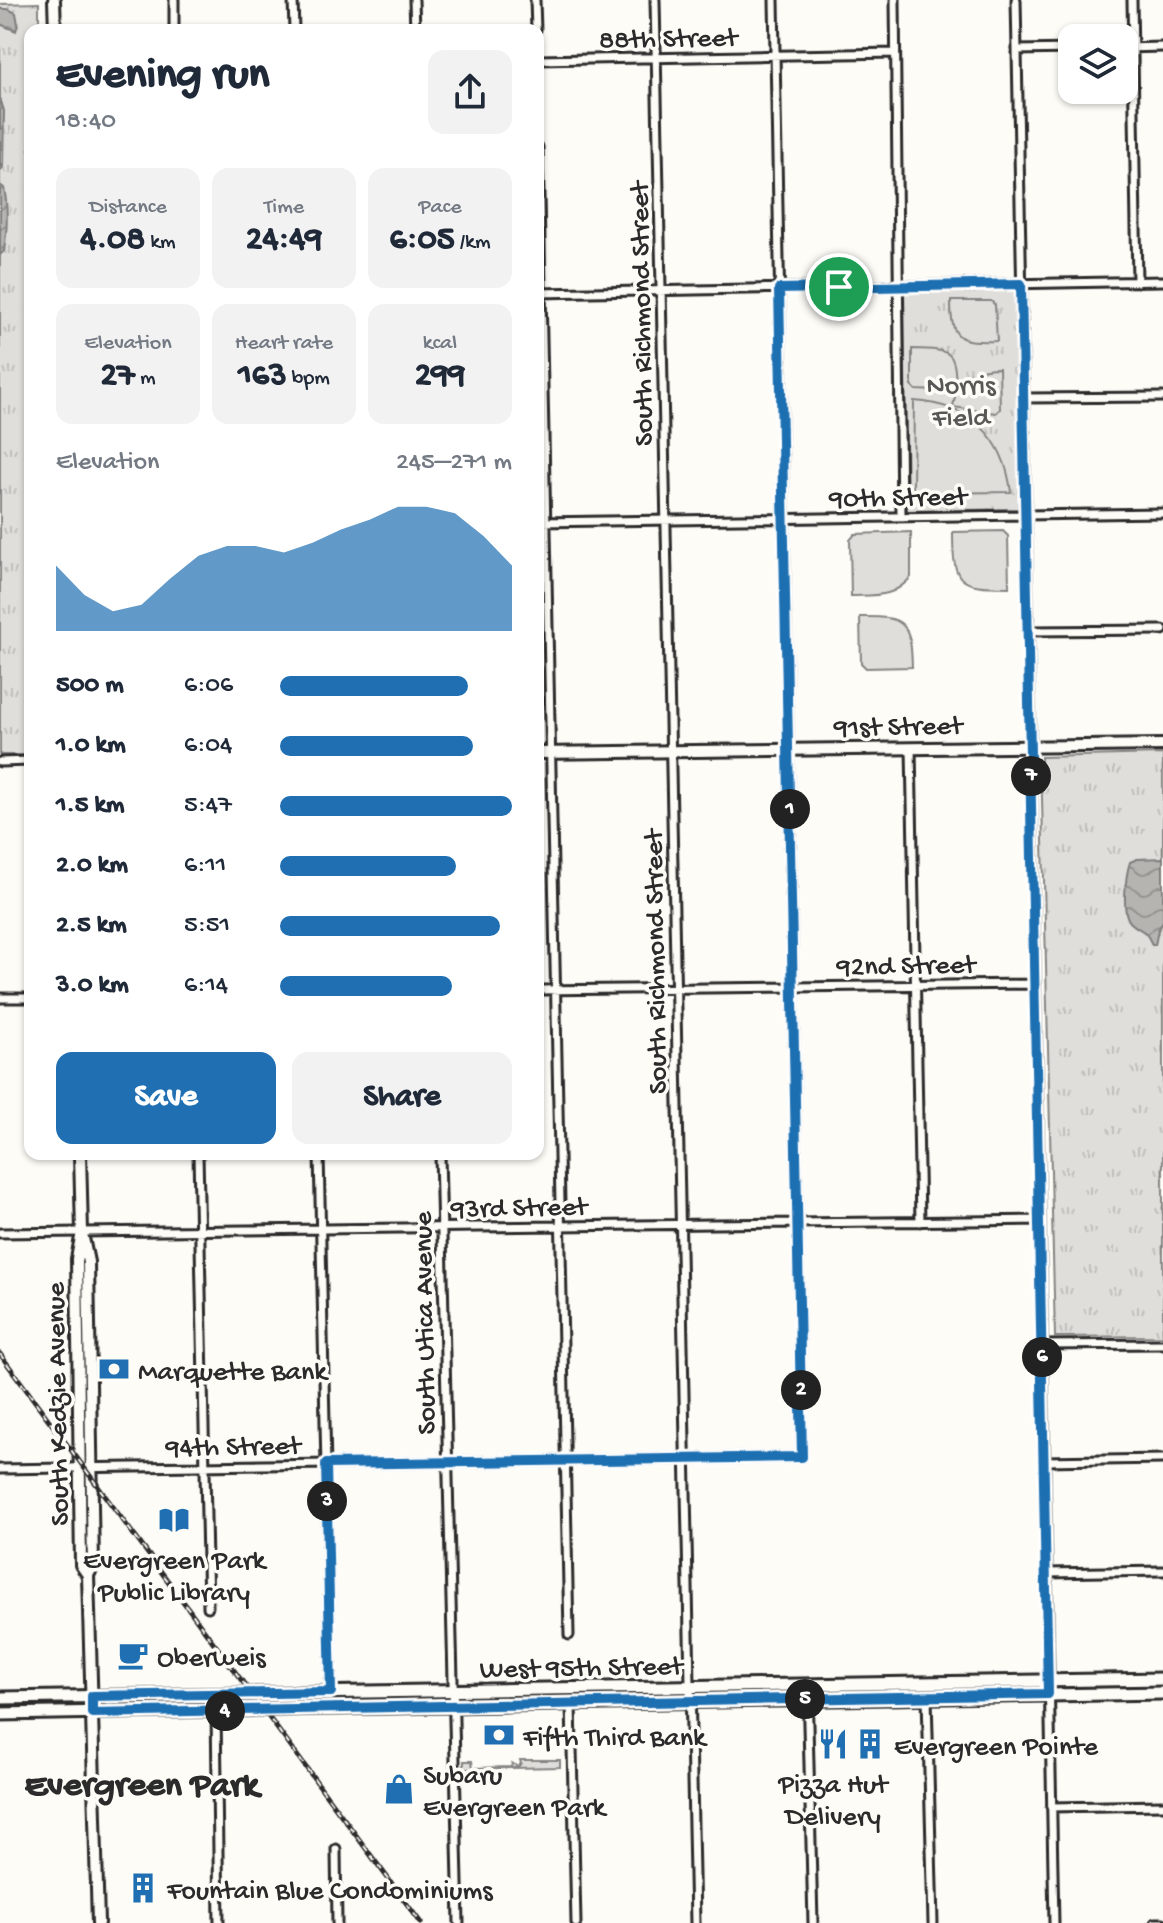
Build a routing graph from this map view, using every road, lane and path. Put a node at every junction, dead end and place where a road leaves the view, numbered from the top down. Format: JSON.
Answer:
{"nodes":[{"id":1,"x":54,"y":0,"type":"edge"},
{"id":2,"x":174,"y":0,"type":"edge"},
{"id":3,"x":293,"y":0,"type":"edge"},
{"id":4,"x":414,"y":0,"type":"edge"},
{"id":5,"x":535,"y":0,"type":"edge"},
{"id":6,"x":655,"y":0,"type":"edge"},
{"id":7,"x":774,"y":0,"type":"edge"},
{"id":8,"x":895,"y":0,"type":"edge"},
{"id":9,"x":1016,"y":0,"type":"edge"},
{"id":10,"x":1132,"y":0,"type":"edge"},
{"id":11,"x":55,"y":24,"type":"edge"},
{"id":12,"x":174,"y":24,"type":"edge"},
{"id":13,"x":294,"y":24,"type":"edge"},
{"id":14,"x":415,"y":24,"type":"edge"},
{"id":15,"x":536,"y":24,"type":"edge"},
{"id":16,"x":1130,"y":24,"type":"edge"},
{"id":17,"x":1163,"y":47,"type":"edge"},
{"id":18,"x":1138,"y":48,"type":"edge"},
{"id":19,"x":1058,"y":49,"type":"edge"},
{"id":20,"x":1017,"y":50,"type":"junction"},
{"id":21,"x":895,"y":53,"type":"junction"},
{"id":22,"x":775,"y":55,"type":"junction"},
{"id":23,"x":656,"y":58,"type":"junction"},
{"id":24,"x":544,"y":60,"type":"edge"},
{"id":25,"x":1130,"y":104,"type":"edge"},
{"id":26,"x":1163,"y":281,"type":"edge"},
{"id":27,"x":1137,"y":282,"type":"junction"},
{"id":28,"x":1021,"y":284,"type":"junction"},
{"id":29,"x":898,"y":286,"type":"junction"},
{"id":30,"x":779,"y":289,"type":"junction"},
{"id":31,"x":661,"y":291,"type":"junction"},
{"id":32,"x":544,"y":293,"type":"edge"},
{"id":33,"x":1163,"y":397,"type":"edge"},
{"id":34,"x":1023,"y":398,"type":"junction"},
{"id":35,"x":1163,"y":513,"type":"edge"},
{"id":36,"x":1026,"y":515,"type":"junction"},
{"id":37,"x":901,"y":516,"type":"junction"},
{"id":38,"x":784,"y":518,"type":"junction"},
{"id":39,"x":665,"y":520,"type":"junction"},
{"id":40,"x":544,"y":522,"type":"edge"},
{"id":41,"x":544,"y":573,"type":"edge"},
{"id":42,"x":1163,"y":630,"type":"edge"},
{"id":43,"x":1028,"y":631,"type":"junction"},
{"id":44,"x":1163,"y":745,"type":"edge"},
{"id":45,"x":1030,"y":746,"type":"junction"},
{"id":46,"x":911,"y":748,"type":"junction"},
{"id":47,"x":788,"y":749,"type":"junction"},
{"id":48,"x":670,"y":750,"type":"junction"},
{"id":49,"x":544,"y":753,"type":"edge"},
{"id":50,"x":551,"y":753,"type":"junction"},
{"id":51,"x":24,"y":761,"type":"edge"},
{"id":52,"x":0,"y":762,"type":"edge"},
{"id":53,"x":1035,"y":984,"type":"junction"},
{"id":54,"x":916,"y":985,"type":"junction"},
{"id":55,"x":793,"y":987,"type":"junction"},
{"id":56,"x":675,"y":989,"type":"junction"},
{"id":57,"x":544,"y":990,"type":"edge"},
{"id":58,"x":556,"y":990,"type":"junction"},
{"id":59,"x":0,"y":998,"type":"edge"},
{"id":60,"x":24,"y":998,"type":"edge"},
{"id":61,"x":80,"y":1160,"type":"edge"},
{"id":62,"x":198,"y":1160,"type":"edge"},
{"id":63,"x":319,"y":1160,"type":"edge"},
{"id":64,"x":440,"y":1160,"type":"edge"},
{"id":65,"x":1039,"y":1220,"type":"junction"},
{"id":66,"x":920,"y":1222,"type":"junction"},
{"id":67,"x":798,"y":1223,"type":"junction"},
{"id":68,"x":680,"y":1225,"type":"junction"},
{"id":69,"x":560,"y":1226,"type":"junction"},
{"id":70,"x":442,"y":1227,"type":"junction"},
{"id":71,"x":321,"y":1229,"type":"junction"},
{"id":72,"x":200,"y":1230,"type":"junction"},
{"id":73,"x":82,"y":1232,"type":"junction"},
{"id":74,"x":0,"y":1233,"type":"edge"},
{"id":75,"x":1163,"y":1344,"type":"edge"},
{"id":76,"x":1042,"y":1345,"type":"junction"},
{"id":77,"x":685,"y":1459,"type":"junction"},
{"id":78,"x":1163,"y":1459,"type":"edge"},
{"id":79,"x":565,"y":1461,"type":"junction"},
{"id":80,"x":1044,"y":1461,"type":"junction"},
{"id":81,"x":447,"y":1463,"type":"junction"},
{"id":82,"x":326,"y":1464,"type":"junction"},
{"id":83,"x":205,"y":1466,"type":"junction"},
{"id":84,"x":85,"y":1468,"type":"junction"},
{"id":85,"x":0,"y":1469,"type":"edge"},
{"id":86,"x":1163,"y":1571,"type":"edge"},
{"id":87,"x":1046,"y":1573,"type":"junction"},
{"id":88,"x":208,"y":1607,"type":"dead end"},
{"id":89,"x":569,"y":1635,"type":"dead end"},
{"id":90,"x":1163,"y":1679,"type":"edge"},
{"id":91,"x":1048,"y":1681,"type":"junction"},
{"id":92,"x":807,"y":1685,"type":"junction"},
{"id":93,"x":690,"y":1687,"type":"junction"},
{"id":94,"x":452,"y":1691,"type":"junction"},
{"id":95,"x":331,"y":1692,"type":"junction"},
{"id":96,"x":1163,"y":1693,"type":"edge"},
{"id":97,"x":1048,"y":1694,"type":"junction"},
{"id":98,"x":92,"y":1696,"type":"junction"},
{"id":99,"x":927,"y":1697,"type":"junction"},
{"id":100,"x":0,"y":1698,"type":"edge"},
{"id":101,"x":808,"y":1699,"type":"junction"},
{"id":102,"x":690,"y":1702,"type":"junction"},
{"id":103,"x":571,"y":1704,"type":"junction"},
{"id":104,"x":452,"y":1707,"type":"junction"},
{"id":105,"x":216,"y":1711,"type":"junction"},
{"id":106,"x":92,"y":1713,"type":"junction"},
{"id":107,"x":0,"y":1714,"type":"edge"},
{"id":108,"x":1163,"y":1805,"type":"edge"},
{"id":109,"x":1051,"y":1807,"type":"junction"},
{"id":110,"x":336,"y":1849,"type":"dead end"},
{"id":111,"x":98,"y":1923,"type":"edge"},
{"id":112,"x":219,"y":1923,"type":"edge"},
{"id":113,"x":337,"y":1923,"type":"edge"},
{"id":114,"x":459,"y":1923,"type":"edge"},
{"id":115,"x":576,"y":1923,"type":"edge"},
{"id":116,"x":695,"y":1923,"type":"edge"},
{"id":117,"x":813,"y":1923,"type":"edge"},
{"id":118,"x":933,"y":1923,"type":"edge"},
{"id":119,"x":1054,"y":1923,"type":"edge"},
{"id":120,"x":1155,"y":1923,"type":"edge"},
{"id":121,"x":1163,"y":1923,"type":"edge"}],
"edges":[{"from":1,"to":11,"type":"main road"},
{"from":2,"to":12,"type":"street"},
{"from":3,"to":13,"type":"street"},
{"from":4,"to":14,"type":"street"},
{"from":5,"to":15,"type":"street"},
{"from":6,"to":23,"type":"street","name":"South Richmond Street"},
{"from":7,"to":22,"type":"street"},
{"from":8,"to":21,"type":"street"},
{"from":9,"to":20,"type":"street"},
{"from":10,"to":16,"type":"street"},
{"from":17,"to":18,"type":"street"},
{"from":19,"to":20,"type":"street"},
{"from":20,"to":28,"type":"street"},
{"from":21,"to":22,"type":"street","name":"88th Street"},
{"from":21,"to":29,"type":"street"},
{"from":22,"to":23,"type":"street","name":"88th Street"},
{"from":22,"to":30,"type":"street"},
{"from":23,"to":24,"type":"street","name":"88th Street"},
{"from":23,"to":31,"type":"street","name":"South Richmond Street"},
{"from":25,"to":27,"type":"street"},
{"from":26,"to":27,"type":"street"},
{"from":27,"to":28,"type":"street"},
{"from":28,"to":29,"type":"street"},
{"from":28,"to":34,"type":"street"},
{"from":29,"to":30,"type":"street"},
{"from":29,"to":37,"type":"street"},
{"from":30,"to":31,"type":"street"},
{"from":30,"to":38,"type":"street"},
{"from":31,"to":32,"type":"street"},
{"from":31,"to":39,"type":"street","name":"South Richmond Street"},
{"from":33,"to":34,"type":"street"},
{"from":34,"to":36,"type":"street"},
{"from":35,"to":36,"type":"street","name":"90th Street"},
{"from":36,"to":37,"type":"street","name":"90th Street"},
{"from":36,"to":43,"type":"street"},
{"from":37,"to":38,"type":"street","name":"90th Street"},
{"from":38,"to":39,"type":"street","name":"90th Street"},
{"from":38,"to":47,"type":"street"},
{"from":39,"to":40,"type":"street","name":"90th Street"},
{"from":39,"to":48,"type":"street","name":"South Richmond Street"},
{"from":41,"to":50,"type":"street"},
{"from":42,"to":43,"type":"street"},
{"from":43,"to":45,"type":"street"},
{"from":44,"to":45,"type":"main road","name":"91st Street"},
{"from":45,"to":46,"type":"main road","name":"91st Street"},
{"from":45,"to":53,"type":"street"},
{"from":46,"to":47,"type":"main road","name":"91st Street"},
{"from":46,"to":54,"type":"street"},
{"from":47,"to":48,"type":"main road","name":"91st Street"},
{"from":47,"to":55,"type":"street"},
{"from":48,"to":50,"type":"main road","name":"91st Street"},
{"from":48,"to":56,"type":"street","name":"South Richmond Street"},
{"from":49,"to":50,"type":"main road","name":"91st Street"},
{"from":50,"to":58,"type":"street"},
{"from":51,"to":52,"type":"street"},
{"from":53,"to":54,"type":"street","name":"92nd Street"},
{"from":53,"to":65,"type":"street"},
{"from":54,"to":55,"type":"street","name":"92nd Street"},
{"from":54,"to":66,"type":"street"},
{"from":55,"to":56,"type":"street","name":"92nd Street"},
{"from":55,"to":67,"type":"street"},
{"from":56,"to":58,"type":"street","name":"92nd Street"},
{"from":56,"to":68,"type":"street","name":"South Richmond Street"},
{"from":57,"to":58,"type":"street","name":"92nd Street"},
{"from":58,"to":69,"type":"street"},
{"from":59,"to":60,"type":"street"},
{"from":61,"to":73,"type":"main road","name":"South Kedzie Avenue"},
{"from":62,"to":72,"type":"street"},
{"from":63,"to":71,"type":"street"},
{"from":64,"to":70,"type":"street","name":"South Utica Avenue"},
{"from":65,"to":66,"type":"street","name":"93rd Street"},
{"from":65,"to":76,"type":"street"},
{"from":66,"to":67,"type":"street","name":"93rd Street"},
{"from":67,"to":68,"type":"street","name":"93rd Street"},
{"from":67,"to":77,"type":"street","name":"94th Street"},
{"from":68,"to":69,"type":"street","name":"93rd Street"},
{"from":68,"to":77,"type":"street","name":"South Richmond Street"},
{"from":69,"to":70,"type":"street","name":"93rd Street"},
{"from":69,"to":79,"type":"street"},
{"from":70,"to":71,"type":"street","name":"93rd Street"},
{"from":70,"to":81,"type":"street","name":"South Utica Avenue"},
{"from":71,"to":72,"type":"street","name":"93rd Street"},
{"from":71,"to":82,"type":"street"},
{"from":72,"to":73,"type":"street","name":"93rd Street"},
{"from":72,"to":83,"type":"street"},
{"from":73,"to":74,"type":"street","name":"93rd Street"},
{"from":73,"to":84,"type":"main road","name":"South Kedzie Avenue"},
{"from":75,"to":76,"type":"street"},
{"from":76,"to":80,"type":"street"},
{"from":77,"to":79,"type":"street","name":"94th Street"},
{"from":77,"to":93,"type":"street","name":"South Richmond Street"},
{"from":78,"to":80,"type":"street"},
{"from":79,"to":81,"type":"street","name":"94th Street"},
{"from":79,"to":89,"type":"street"},
{"from":80,"to":87,"type":"street"},
{"from":81,"to":82,"type":"street","name":"94th Street"},
{"from":81,"to":94,"type":"street","name":"South Utica Avenue"},
{"from":82,"to":83,"type":"street","name":"94th Street"},
{"from":82,"to":95,"type":"street"},
{"from":83,"to":84,"type":"street","name":"94th Street"},
{"from":83,"to":88,"type":"street"},
{"from":84,"to":85,"type":"street","name":"94th Street"},
{"from":84,"to":98,"type":"main road","name":"South Kedzie Avenue"},
{"from":86,"to":87,"type":"street"},
{"from":87,"to":91,"type":"street"},
{"from":90,"to":91,"type":"main road","name":"West 95th Street"},
{"from":91,"to":92,"type":"main road","name":"West 95th Street"},
{"from":91,"to":97,"type":"street"},
{"from":92,"to":93,"type":"main road","name":"West 95th Street"},
{"from":92,"to":101,"type":"street"},
{"from":93,"to":94,"type":"main road","name":"West 95th Street"},
{"from":93,"to":102,"type":"street","name":"South Richmond Street"},
{"from":94,"to":95,"type":"main road","name":"West 95th Street"},
{"from":94,"to":104,"type":"street","name":"South Utica Avenue"},
{"from":95,"to":98,"type":"main road","name":"West 95th Street"},
{"from":96,"to":97,"type":"main road","name":"West 95th Street"},
{"from":97,"to":99,"type":"main road","name":"West 95th Street"},
{"from":97,"to":109,"type":"street"},
{"from":98,"to":100,"type":"main road","name":"West 95th Street"},
{"from":98,"to":106,"type":"main road","name":"South Kedzie Avenue"},
{"from":99,"to":101,"type":"main road","name":"West 95th Street"},
{"from":99,"to":118,"type":"street"},
{"from":101,"to":102,"type":"main road","name":"West 95th Street"},
{"from":101,"to":117,"type":"street"},
{"from":102,"to":103,"type":"main road","name":"West 95th Street"},
{"from":102,"to":116,"type":"street","name":"South Richmond Street"},
{"from":103,"to":104,"type":"main road","name":"West 95th Street"},
{"from":103,"to":115,"type":"street"},
{"from":104,"to":105,"type":"main road","name":"West 95th Street"},
{"from":104,"to":114,"type":"street","name":"South Utica Avenue"},
{"from":105,"to":106,"type":"main road","name":"West 95th Street"},
{"from":105,"to":112,"type":"street"},
{"from":106,"to":107,"type":"main road","name":"West 95th Street"},
{"from":106,"to":111,"type":"main road","name":"South Kedzie Avenue"},
{"from":108,"to":109,"type":"street"},
{"from":109,"to":119,"type":"street"},
{"from":110,"to":113,"type":"street"},
{"from":120,"to":121,"type":"street"}]}
